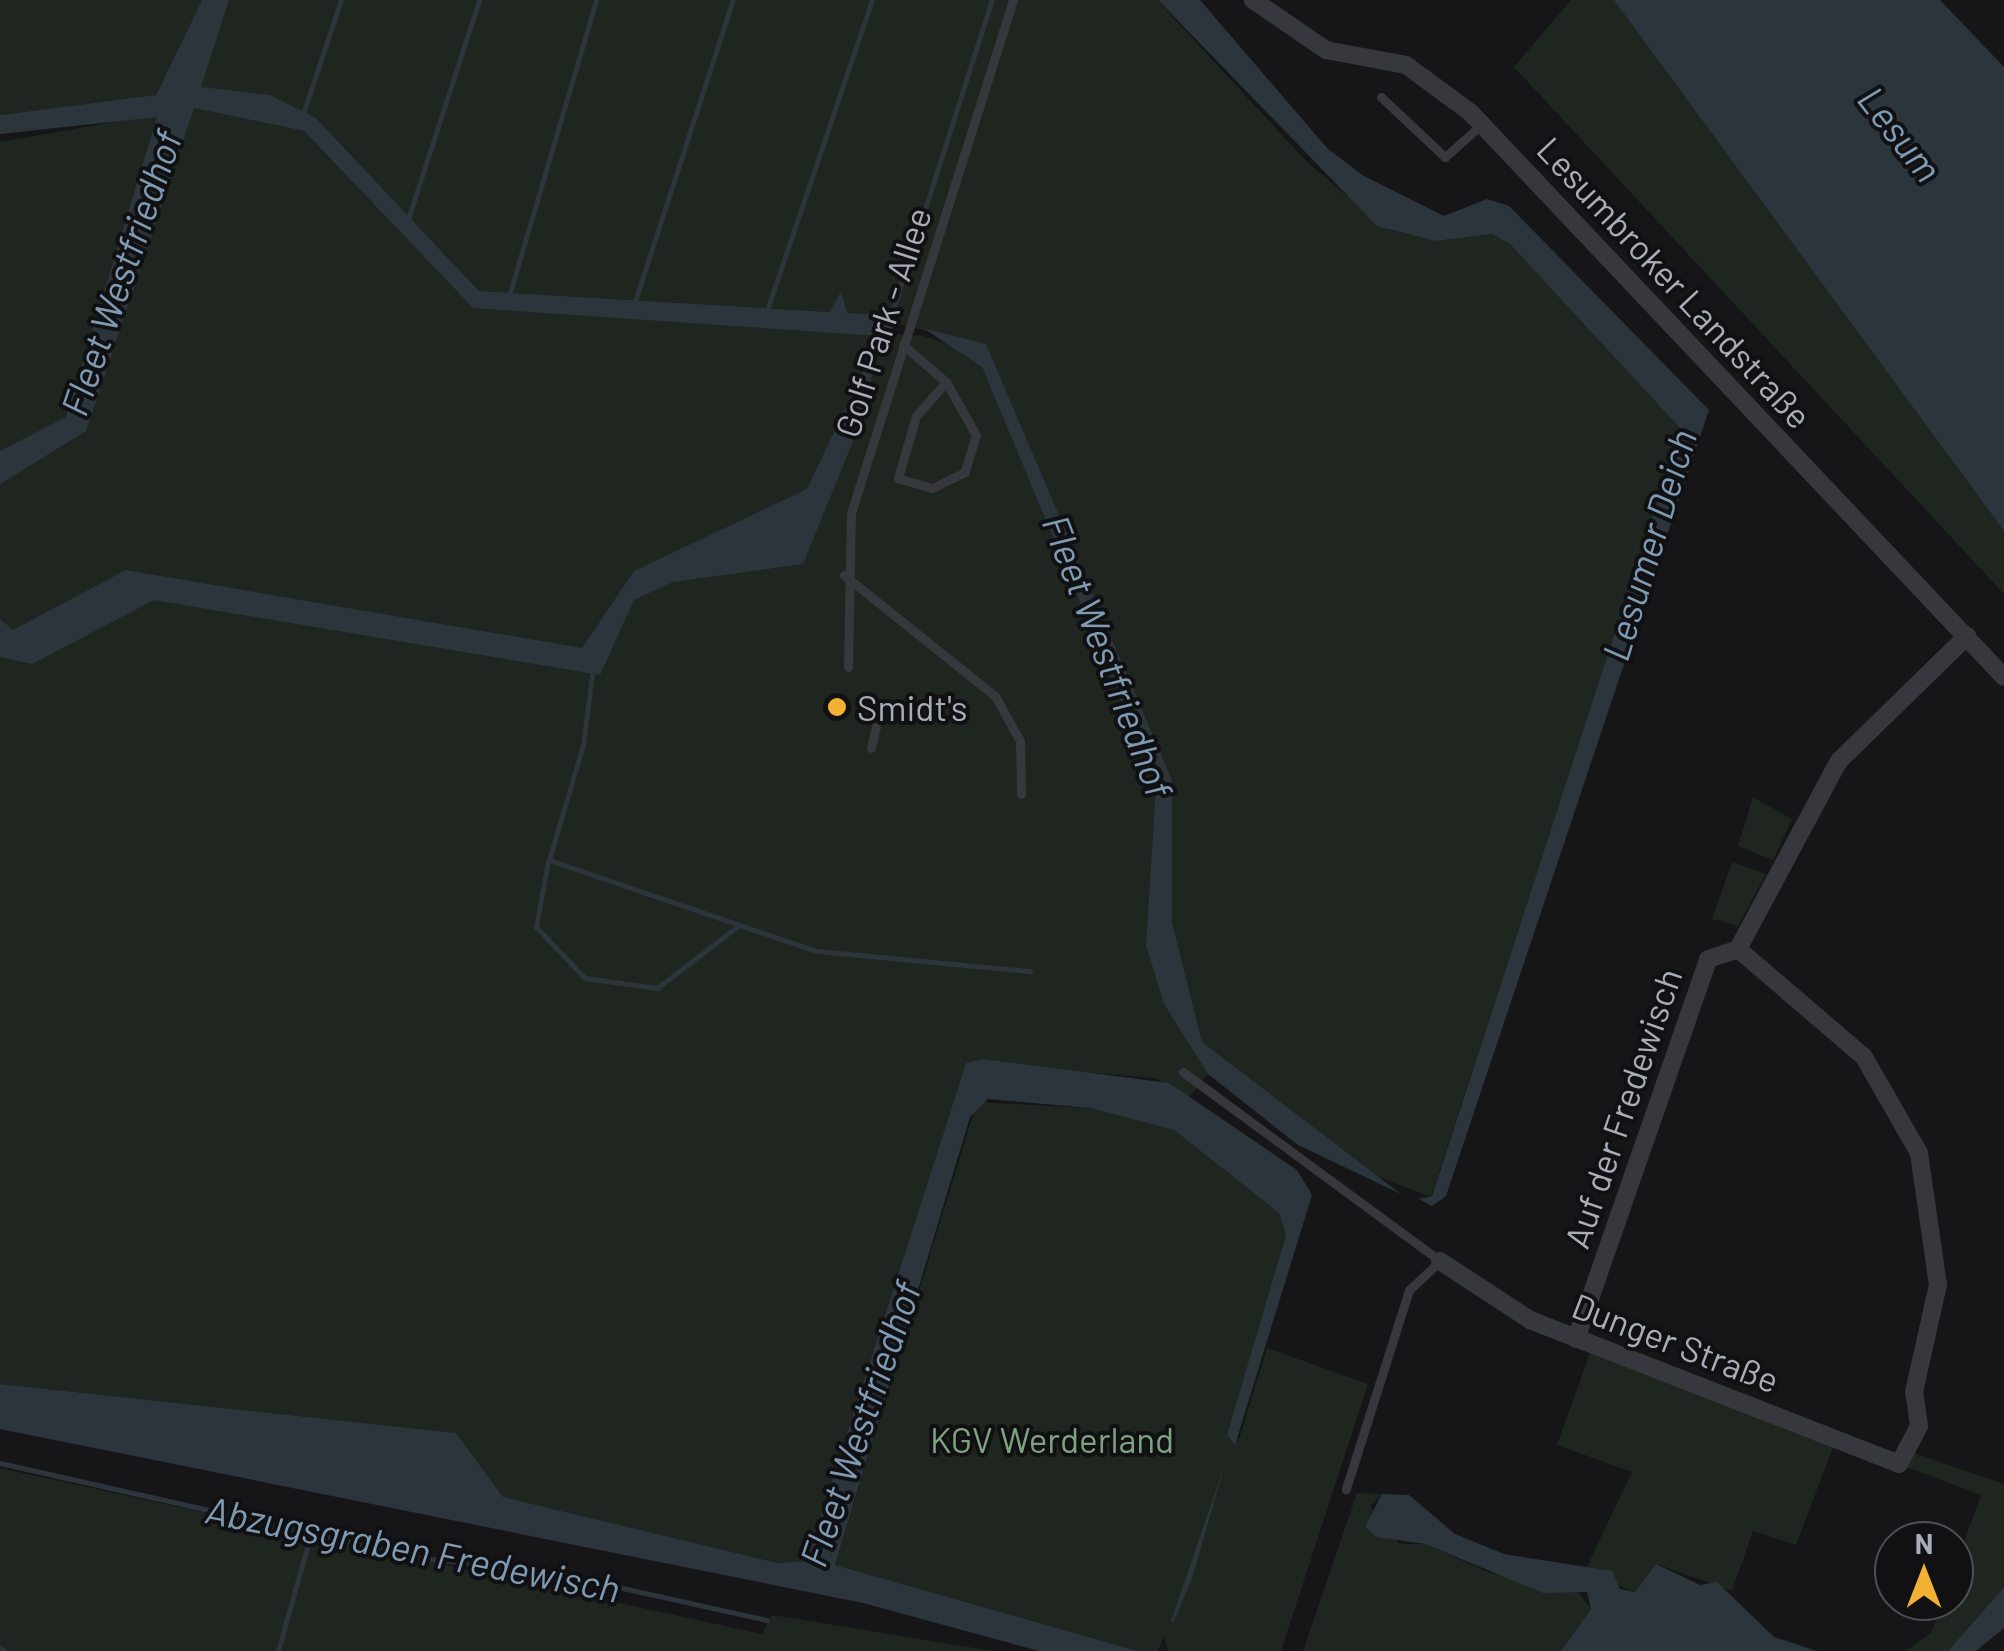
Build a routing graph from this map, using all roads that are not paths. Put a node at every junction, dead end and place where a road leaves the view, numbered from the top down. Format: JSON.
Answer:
{"nodes":[{"id":1,"x":1013,"y":0,"type":"edge"},
{"id":2,"x":1253,"y":0,"type":"edge"},
{"id":3,"x":1382,"y":97,"type":"dead end"},
{"id":4,"x":1482,"y":124,"type":"junction"},
{"id":5,"x":903,"y":345,"type":"junction"},
{"id":6,"x":946,"y":382,"type":"junction"},
{"id":7,"x":844,"y":575,"type":"junction"},
{"id":8,"x":1967,"y":636,"type":"junction"},
{"id":9,"x":848,"y":667,"type":"dead end"},
{"id":10,"x":2004,"y":678,"type":"edge"},
{"id":11,"x":878,"y":718,"type":"dead end"},
{"id":12,"x":871,"y":748,"type":"dead end"},
{"id":13,"x":1022,"y":794,"type":"dead end"},
{"id":14,"x":1738,"y":948,"type":"junction"},
{"id":15,"x":1183,"y":1072,"type":"dead end"},
{"id":16,"x":1440,"y":1261,"type":"junction"},
{"id":17,"x":1576,"y":1339,"type":"junction"},
{"id":18,"x":1346,"y":1489,"type":"dead end"}],
"edges":[{"from":1,"to":5,"type":"lane","name":"Golf Park - Allee"},
{"from":2,"to":4,"type":"street","name":"Lesumbroker Landstraße"},
{"from":3,"to":4,"type":"lane"},
{"from":4,"to":8,"type":"street","name":"Lesumbroker Landstraße"},
{"from":5,"to":6,"type":"lane"},
{"from":5,"to":7,"type":"lane","name":"Golf Park - Allee"},
{"from":6,"to":6,"type":"lane"},
{"from":7,"to":9,"type":"lane","name":"Golf Park - Allee"},
{"from":7,"to":13,"type":"lane"},
{"from":8,"to":10,"type":"street","name":"Lesumbroker Landstraße"},
{"from":8,"to":14,"type":"street","name":"Auf der Fredewisch"},
{"from":11,"to":12,"type":"lane"},
{"from":14,"to":17,"type":"street","name":"Auf der Fredewisch"},
{"from":14,"to":17,"type":"street","name":"Dunger Straße"},
{"from":15,"to":16,"type":"lane"},
{"from":16,"to":17,"type":"street","name":"Dunger Straße"},
{"from":16,"to":18,"type":"lane"}]}
